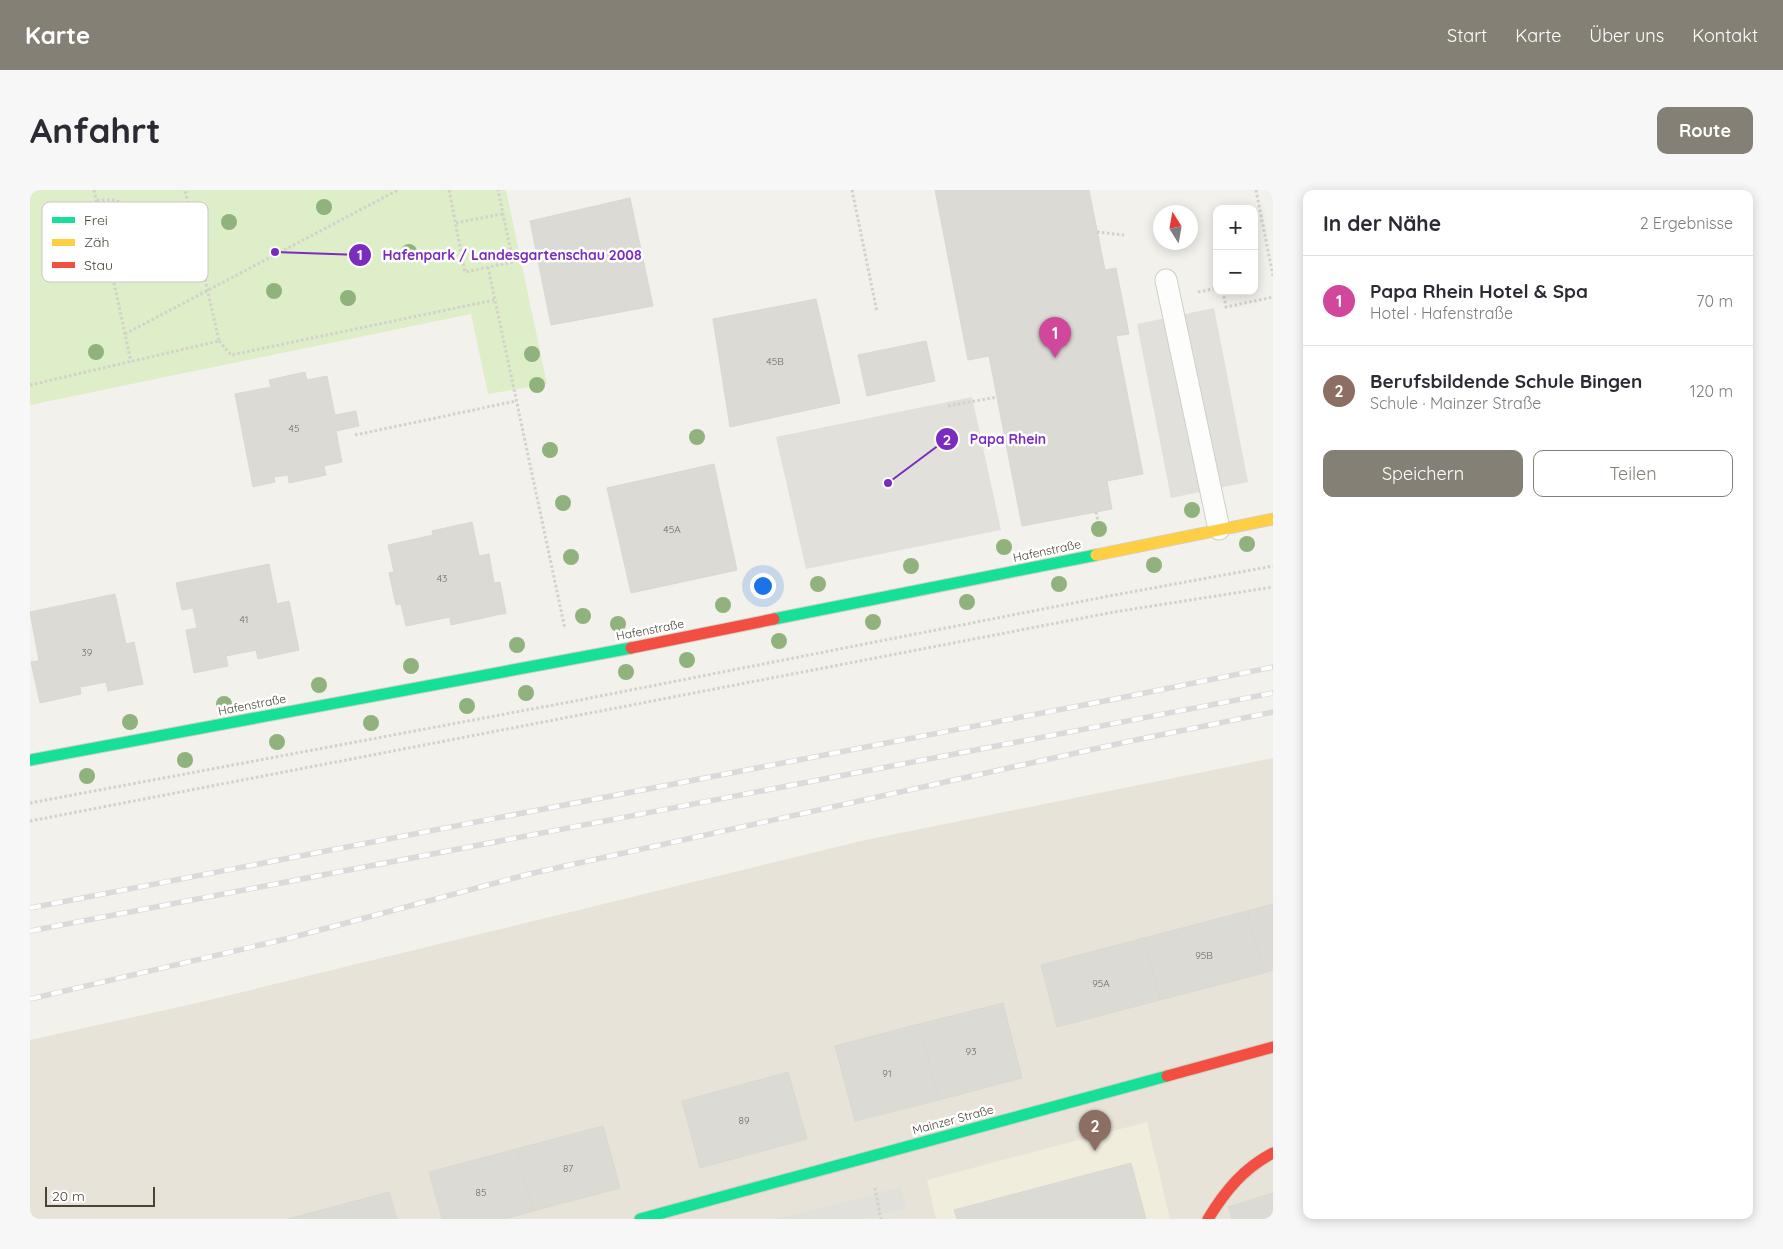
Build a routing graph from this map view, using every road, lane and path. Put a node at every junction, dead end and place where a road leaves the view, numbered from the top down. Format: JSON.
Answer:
{"nodes":[{"id":1,"x":94,"y":190,"type":"edge"},
{"id":2,"x":398,"y":190,"type":"edge"},
{"id":3,"x":449,"y":190,"type":"edge"},
{"id":4,"x":498,"y":190,"type":"edge"},
{"id":5,"x":852,"y":190,"type":"edge"},
{"id":6,"x":1256,"y":190,"type":"edge"},
{"id":7,"x":96,"y":200,"type":"joint"},
{"id":8,"x":119,"y":202,"type":"edge"},
{"id":9,"x":502,"y":214,"type":"junction"},
{"id":10,"x":456,"y":223,"type":"junction"},
{"id":11,"x":1097,"y":232,"type":"dead end"},
{"id":12,"x":1124,"y":235,"type":"dead end"},
{"id":13,"x":488,"y":267,"type":"junction"},
{"id":14,"x":1273,"y":276,"type":"edge"},
{"id":15,"x":1166,"y":280,"type":"dead end"},
{"id":16,"x":114,"y":282,"type":"edge"},
{"id":17,"x":205,"y":282,"type":"edge"},
{"id":18,"x":207,"y":291,"type":"junction"},
{"id":19,"x":1224,"y":295,"type":"edge"},
{"id":20,"x":1273,"y":297,"type":"edge"},
{"id":21,"x":494,"y":300,"type":"junction"},
{"id":22,"x":876,"y":312,"type":"dead end"},
{"id":23,"x":126,"y":334,"type":"junction"},
{"id":24,"x":219,"y":341,"type":"junction"},
{"id":25,"x":131,"y":362,"type":"junction"},
{"id":26,"x":30,"y":385,"type":"edge"},
{"id":27,"x":997,"y":397,"type":"dead end"},
{"id":28,"x":516,"y":401,"type":"junction"},
{"id":29,"x":948,"y":406,"type":"dead end"},
{"id":30,"x":355,"y":435,"type":"dead end"},
{"id":31,"x":1273,"y":519,"type":"edge"},
{"id":32,"x":1219,"y":529,"type":"junction"},
{"id":33,"x":1273,"y":566,"type":"edge"},
{"id":34,"x":1273,"y":587,"type":"edge"},
{"id":35,"x":571,"y":660,"type":"junction"},
{"id":36,"x":580,"y":700,"type":"junction"},
{"id":37,"x":30,"y":760,"type":"edge"},
{"id":38,"x":30,"y":804,"type":"edge"},
{"id":39,"x":30,"y":821,"type":"edge"},
{"id":40,"x":1273,"y":1047,"type":"edge"},
{"id":41,"x":1273,"y":1153,"type":"edge"},
{"id":42,"x":640,"y":1219,"type":"edge"},
{"id":43,"x":1208,"y":1219,"type":"edge"}],
"edges":[{"from":1,"to":7,"type":"path"},
{"from":2,"to":18,"type":"path"},
{"from":3,"to":10,"type":"path"},
{"from":4,"to":9,"type":"path"},
{"from":5,"to":22,"type":"path"},
{"from":6,"to":14,"type":"path"},
{"from":7,"to":8,"type":"path"},
{"from":9,"to":10,"type":"path"},
{"from":9,"to":13,"type":"path"},
{"from":10,"to":13,"type":"path"},
{"from":11,"to":12,"type":"path"},
{"from":13,"to":21,"type":"path"},
{"from":15,"to":32,"type":"lane"},
{"from":16,"to":23,"type":"path"},
{"from":17,"to":18,"type":"path"},
{"from":18,"to":23,"type":"path"},
{"from":18,"to":24,"type":"path"},
{"from":19,"to":20,"type":"path"},
{"from":21,"to":24,"type":"path"},
{"from":21,"to":28,"type":"path"},
{"from":23,"to":25,"type":"path"},
{"from":24,"to":25,"type":"path"},
{"from":25,"to":26,"type":"path"},
{"from":27,"to":29,"type":"path"},
{"from":28,"to":30,"type":"path"},
{"from":28,"to":35,"type":"path"},
{"from":31,"to":32,"type":"street","name":"Hafenstraße"},
{"from":32,"to":35,"type":"street","name":"Hafenstraße"},
{"from":33,"to":36,"type":"path"},
{"from":34,"to":39,"type":"path"},
{"from":35,"to":36,"type":"path"},
{"from":35,"to":37,"type":"street","name":"Hafenstraße"},
{"from":36,"to":38,"type":"path"},
{"from":40,"to":42,"type":"street","name":"Mainzer Straße"},
{"from":41,"to":43,"type":"street"}]}
